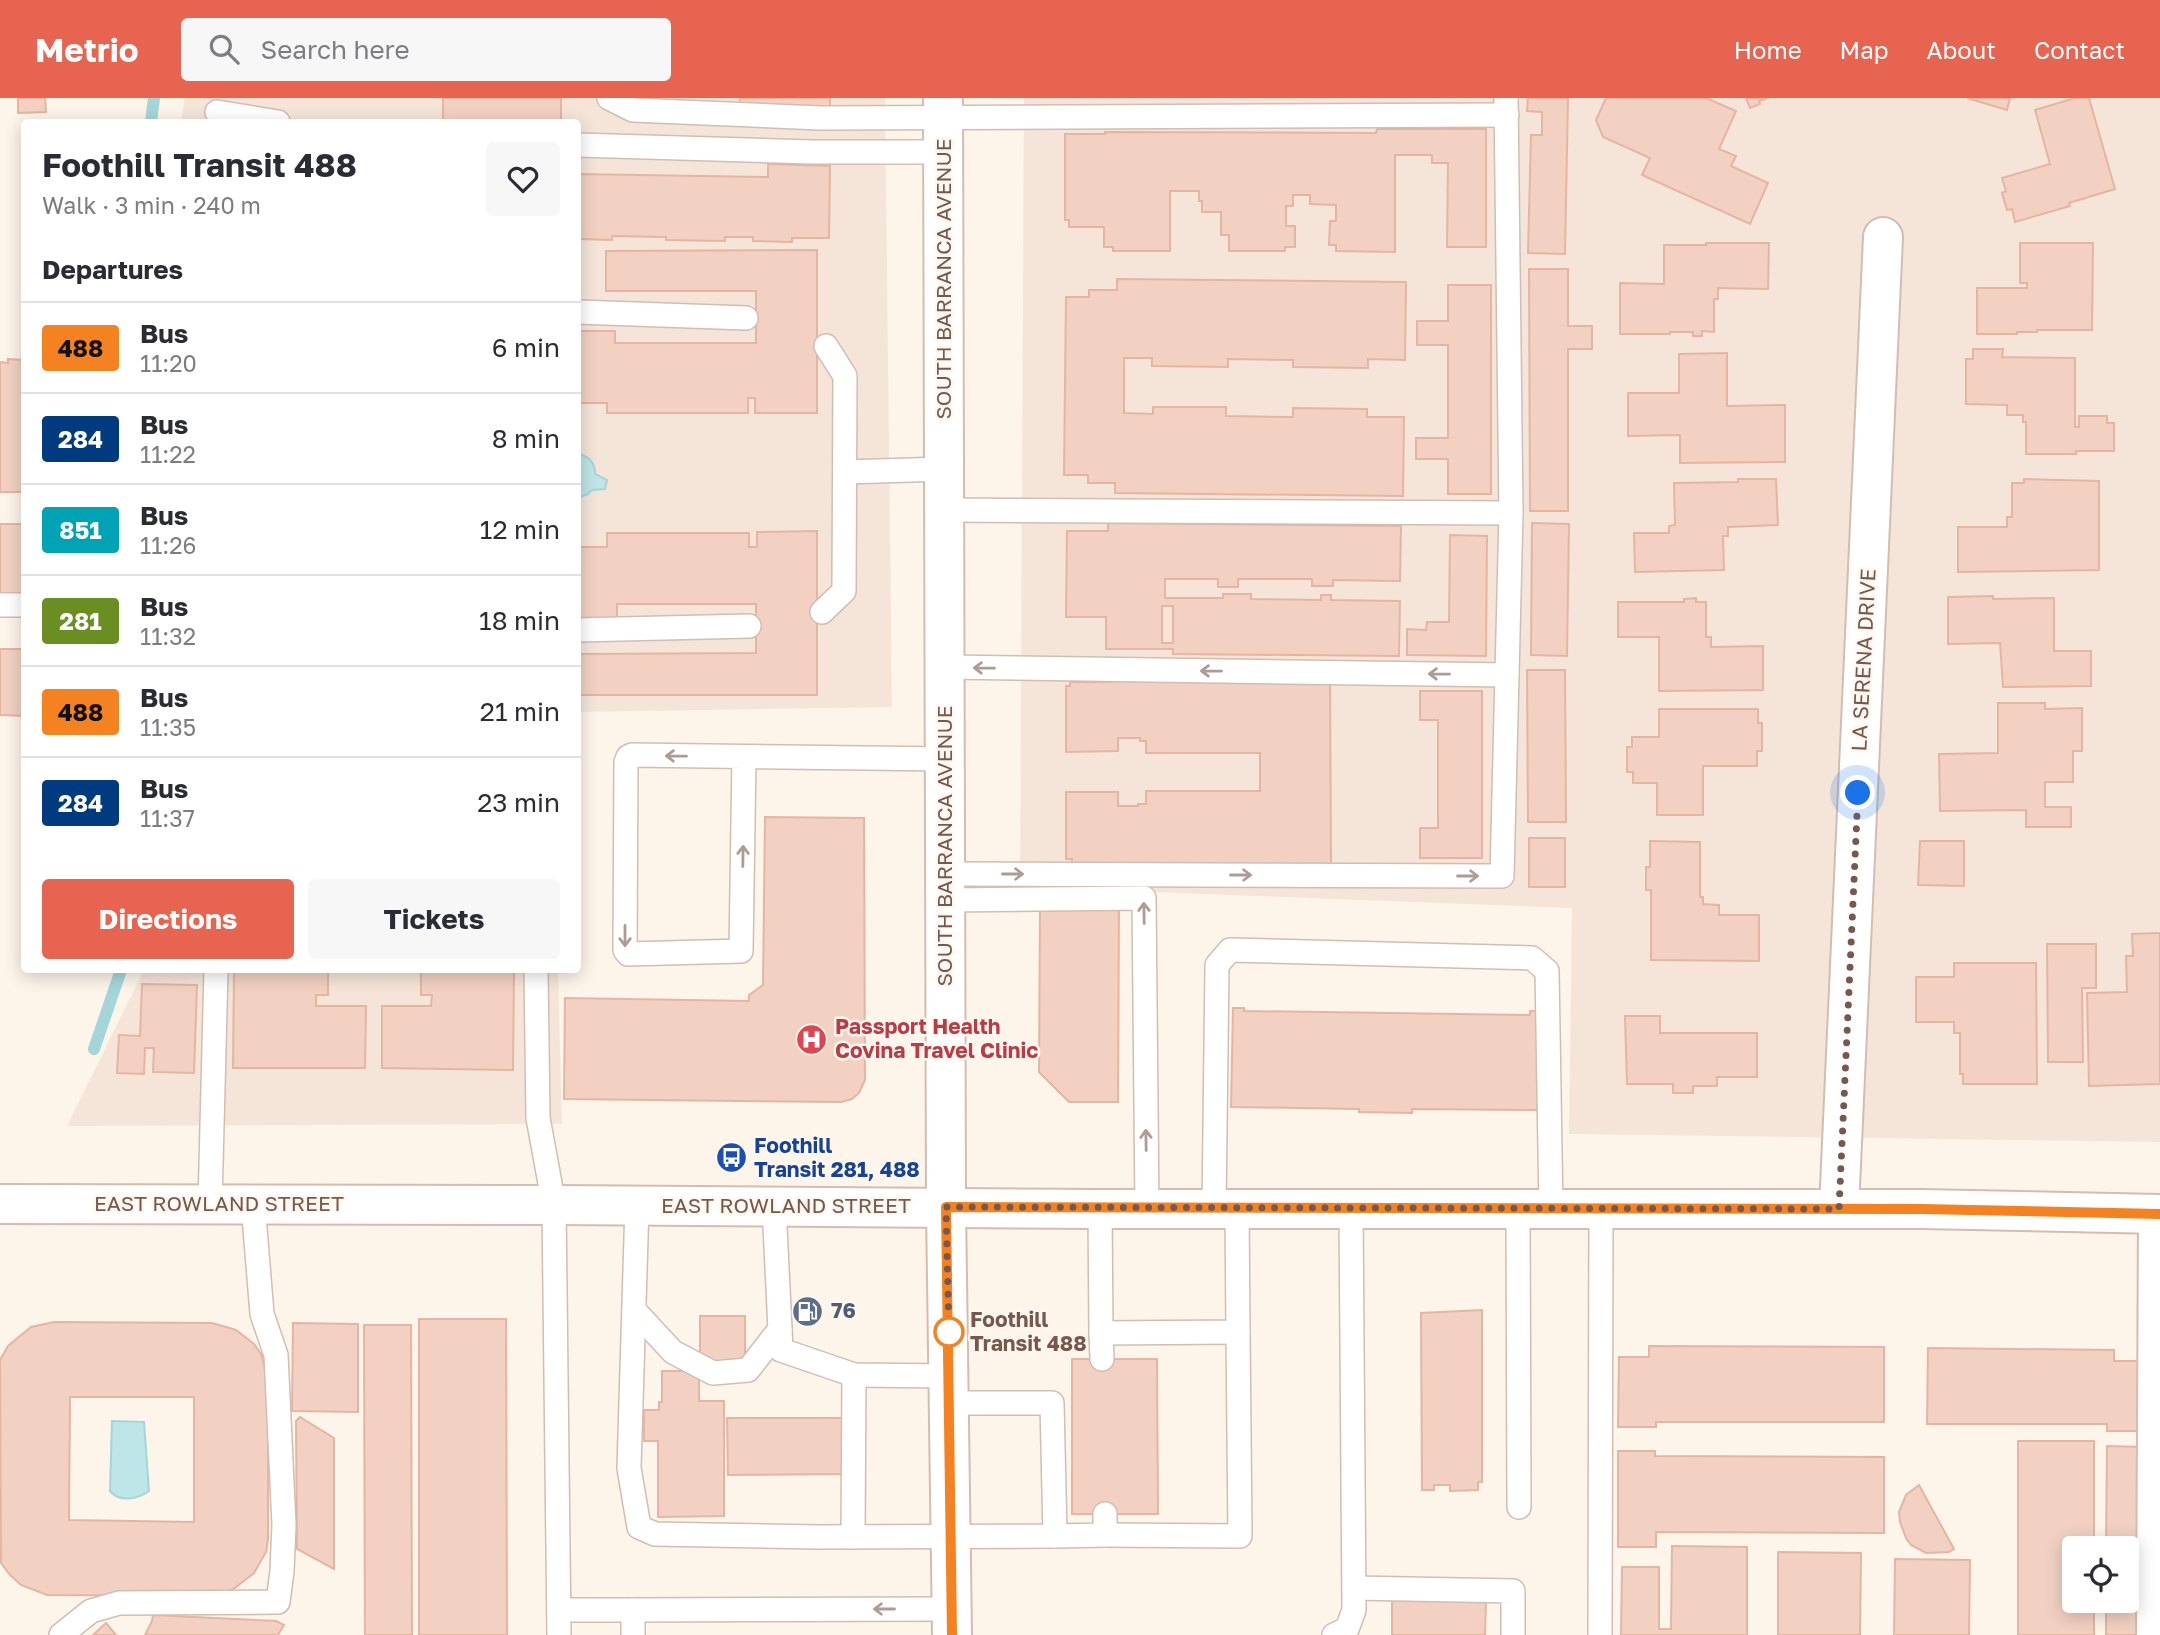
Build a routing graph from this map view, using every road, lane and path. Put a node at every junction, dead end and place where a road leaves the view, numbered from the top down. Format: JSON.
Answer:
{"nodes":[{"id":1,"x":609,"y":98,"type":"edge"},
{"id":2,"x":1507,"y":107,"type":"edge"},
{"id":3,"x":217,"y":113,"type":"dead end"},
{"id":4,"x":258,"y":119,"type":"edge"},
{"id":5,"x":944,"y":123,"type":"edge"},
{"id":6,"x":581,"y":145,"type":"edge"},
{"id":7,"x":1883,"y":237,"type":"dead end"},
{"id":8,"x":581,"y":312,"type":"edge"},
{"id":9,"x":746,"y":318,"type":"dead end"},
{"id":10,"x":826,"y":346,"type":"dead end"},
{"id":11,"x":944,"y":469,"type":"junction"},
{"id":12,"x":845,"y":472,"type":"junction"},
{"id":13,"x":944,"y":510,"type":"junction"},
{"id":14,"x":1511,"y":513,"type":"junction"},
{"id":15,"x":0,"y":605,"type":"edge"},
{"id":16,"x":21,"y":605,"type":"edge"},
{"id":17,"x":822,"y":612,"type":"dead end"},
{"id":18,"x":749,"y":626,"type":"dead end"},
{"id":19,"x":581,"y":630,"type":"edge"},
{"id":20,"x":945,"y":667,"type":"junction"},
{"id":21,"x":1507,"y":675,"type":"junction"},
{"id":22,"x":744,"y":757,"type":"junction"},
{"id":23,"x":945,"y":759,"type":"junction"},
{"id":24,"x":945,"y":887,"type":"junction"},
{"id":25,"x":216,"y":973,"type":"edge"},
{"id":26,"x":536,"y":973,"type":"edge"},
{"id":27,"x":0,"y":1204,"type":"edge"},
{"id":28,"x":210,"y":1204,"type":"junction"},
{"id":29,"x":253,"y":1204,"type":"junction"},
{"id":30,"x":554,"y":1205,"type":"junction"},
{"id":31,"x":636,"y":1205,"type":"junction"},
{"id":32,"x":774,"y":1206,"type":"junction"},
{"id":33,"x":946,"y":1207,"type":"junction"},
{"id":34,"x":1100,"y":1209,"type":"junction"},
{"id":35,"x":1147,"y":1209,"type":"junction"},
{"id":36,"x":1225,"y":1209,"type":"junction"},
{"id":37,"x":1351,"y":1209,"type":"junction"},
{"id":38,"x":1535,"y":1209,"type":"junction"},
{"id":39,"x":1601,"y":1209,"type":"junction"},
{"id":40,"x":1839,"y":1209,"type":"junction"},
{"id":41,"x":2159,"y":1214,"type":"edge"},
{"id":42,"x":634,"y":1310,"type":"junction"},
{"id":43,"x":780,"y":1329,"type":"junction"},
{"id":44,"x":1238,"y":1332,"type":"junction"},
{"id":45,"x":1101,"y":1333,"type":"junction"},
{"id":46,"x":1102,"y":1359,"type":"dead end"},
{"id":47,"x":854,"y":1374,"type":"junction"},
{"id":48,"x":949,"y":1389,"type":"junction"},
{"id":49,"x":1519,"y":1507,"type":"dead end"},
{"id":50,"x":951,"y":1536,"type":"junction"},
{"id":51,"x":1055,"y":1536,"type":"junction"},
{"id":52,"x":853,"y":1537,"type":"junction"},
{"id":53,"x":1354,"y":1588,"type":"junction"},
{"id":54,"x":559,"y":1610,"type":"junction"},
{"id":55,"x":633,"y":1610,"type":"junction"},
{"id":56,"x":952,"y":1622,"type":"edge"},
{"id":57,"x":61,"y":1635,"type":"edge"},
{"id":58,"x":559,"y":1635,"type":"edge"},
{"id":59,"x":632,"y":1635,"type":"edge"},
{"id":60,"x":1334,"y":1635,"type":"edge"},
{"id":61,"x":1513,"y":1635,"type":"edge"},
{"id":62,"x":1600,"y":1635,"type":"edge"},
{"id":63,"x":2156,"y":1635,"type":"edge"}],
"edges":[{"from":1,"to":5,"type":"lane"},
{"from":2,"to":5,"type":"lane"},
{"from":2,"to":14,"type":"lane"},
{"from":3,"to":4,"type":"lane"},
{"from":5,"to":6,"type":"lane"},
{"from":5,"to":11,"type":"main road","name":"SOUTH BARRANCA AVENUE"},
{"from":7,"to":40,"type":"main road","name":"LA SERENA DRIVE"},
{"from":8,"to":9,"type":"lane"},
{"from":10,"to":12,"type":"lane"},
{"from":11,"to":12,"type":"lane"},
{"from":11,"to":13,"type":"main road","name":"SOUTH BARRANCA AVENUE"},
{"from":12,"to":17,"type":"lane"},
{"from":13,"to":14,"type":"lane"},
{"from":13,"to":20,"type":"main road","name":"SOUTH BARRANCA AVENUE"},
{"from":14,"to":21,"type":"lane"},
{"from":15,"to":16,"type":"lane"},
{"from":18,"to":19,"type":"lane"},
{"from":21,"to":20,"type":"lane","one_way":true},
{"from":20,"to":23,"type":"main road","name":"SOUTH BARRANCA AVENUE"},
{"from":24,"to":21,"type":"lane","one_way":true},
{"from":22,"to":22,"type":"lane","one_way":true},
{"from":22,"to":23,"type":"lane"},
{"from":23,"to":24,"type":"main road","name":"SOUTH BARRANCA AVENUE"},
{"from":24,"to":33,"type":"main road","name":"SOUTH BARRANCA AVENUE"},
{"from":35,"to":24,"type":"lane","one_way":true},
{"from":25,"to":28,"type":"lane"},
{"from":26,"to":30,"type":"lane"},
{"from":27,"to":28,"type":"main road","name":"EAST ROWLAND STREET"},
{"from":28,"to":29,"type":"main road","name":"EAST ROWLAND STREET"},
{"from":29,"to":30,"type":"main road","name":"EAST ROWLAND STREET"},
{"from":29,"to":57,"type":"lane"},
{"from":30,"to":31,"type":"main road","name":"EAST ROWLAND STREET"},
{"from":30,"to":54,"type":"lane"},
{"from":31,"to":32,"type":"main road","name":"EAST ROWLAND STREET"},
{"from":31,"to":42,"type":"lane"},
{"from":32,"to":33,"type":"main road","name":"EAST ROWLAND STREET"},
{"from":32,"to":43,"type":"lane"},
{"from":33,"to":34,"type":"main road","name":"EAST ROWLAND STREET"},
{"from":33,"to":48,"type":"main road","name":"SOUTH BARRANCA AVENUE"},
{"from":34,"to":35,"type":"main road","name":"EAST ROWLAND STREET"},
{"from":34,"to":45,"type":"lane"},
{"from":35,"to":36,"type":"main road","name":"EAST ROWLAND STREET"},
{"from":36,"to":37,"type":"main road","name":"EAST ROWLAND STREET"},
{"from":36,"to":38,"type":"lane"},
{"from":36,"to":44,"type":"lane"},
{"from":37,"to":38,"type":"main road","name":"EAST ROWLAND STREET"},
{"from":37,"to":53,"type":"lane"},
{"from":38,"to":39,"type":"main road","name":"EAST ROWLAND STREET"},
{"from":38,"to":49,"type":"lane"},
{"from":39,"to":40,"type":"main road","name":"EAST ROWLAND STREET"},
{"from":39,"to":62,"type":"lane"},
{"from":40,"to":41,"type":"main road","name":"EAST ROWLAND STREET"},
{"from":41,"to":63,"type":"main road"},
{"from":42,"to":43,"type":"lane"},
{"from":42,"to":52,"type":"lane"},
{"from":43,"to":47,"type":"lane"},
{"from":44,"to":45,"type":"lane"},
{"from":44,"to":51,"type":"lane"},
{"from":45,"to":46,"type":"lane"},
{"from":47,"to":48,"type":"lane"},
{"from":47,"to":52,"type":"lane"},
{"from":48,"to":50,"type":"main road","name":"SOUTH BARRANCA AVENUE"},
{"from":48,"to":51,"type":"lane"},
{"from":50,"to":51,"type":"lane"},
{"from":50,"to":52,"type":"lane"},
{"from":50,"to":56,"type":"main road","name":"SOUTH BARRANCA AVENUE"},
{"from":53,"to":60,"type":"lane"},
{"from":53,"to":61,"type":"lane"},
{"from":54,"to":55,"type":"lane"},
{"from":54,"to":58,"type":"lane"},
{"from":56,"to":55,"type":"lane","one_way":true},
{"from":55,"to":59,"type":"lane"}]}
